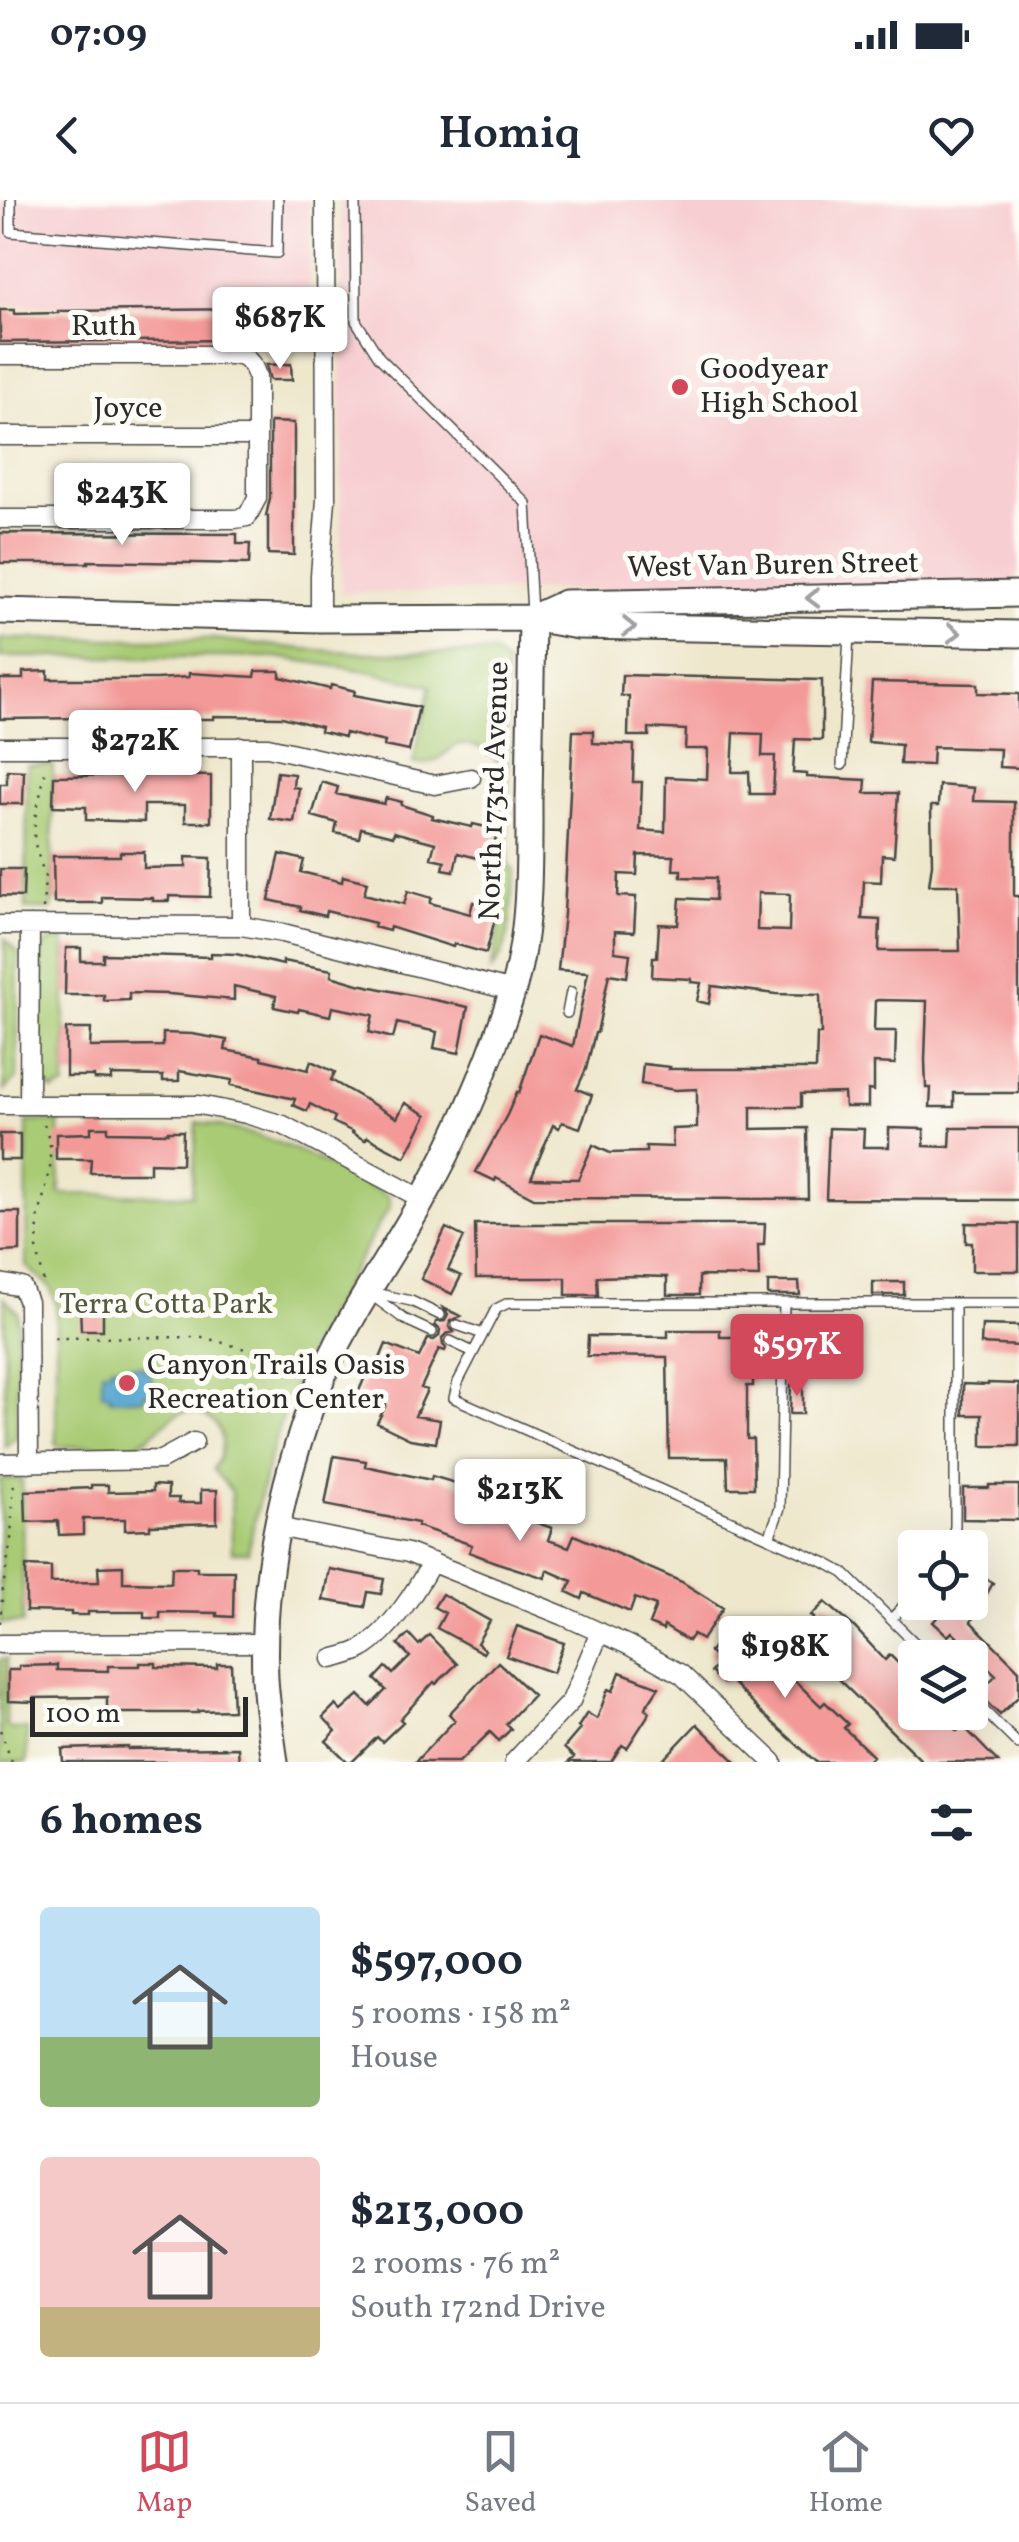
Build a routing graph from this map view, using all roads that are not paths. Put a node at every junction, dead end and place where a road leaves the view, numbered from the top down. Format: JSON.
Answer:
{"nodes":[{"id":1,"x":11,"y":200,"type":"edge"},
{"id":2,"x":278,"y":200,"type":"edge"},
{"id":3,"x":325,"y":200,"type":"edge"},
{"id":4,"x":355,"y":200,"type":"edge"},
{"id":5,"x":0,"y":355,"type":"edge"},
{"id":6,"x":0,"y":436,"type":"edge"},
{"id":7,"x":256,"y":436,"type":"junction"},
{"id":8,"x":0,"y":519,"type":"edge"},
{"id":9,"x":1019,"y":594,"type":"edge"},
{"id":10,"x":0,"y":610,"type":"edge"},
{"id":11,"x":532,"y":618,"type":"junction"},
{"id":12,"x":320,"y":620,"type":"junction"},
{"id":13,"x":849,"y":631,"type":"junction"},
{"id":14,"x":1019,"y":634,"type":"edge"},
{"id":15,"x":240,"y":746,"type":"junction"},
{"id":16,"x":0,"y":747,"type":"edge"},
{"id":17,"x":842,"y":766,"type":"dead end"},
{"id":18,"x":470,"y":778,"type":"dead end"},
{"id":19,"x":36,"y":918,"type":"junction"},
{"id":20,"x":0,"y":926,"type":"edge"},
{"id":21,"x":241,"y":926,"type":"junction"},
{"id":22,"x":513,"y":990,"type":"junction"},
{"id":23,"x":571,"y":992,"type":"dead end"},
{"id":24,"x":567,"y":1013,"type":"dead end"},
{"id":25,"x":29,"y":1104,"type":"junction"},
{"id":26,"x":0,"y":1105,"type":"edge"},
{"id":27,"x":422,"y":1200,"type":"junction"},
{"id":28,"x":0,"y":1283,"type":"edge"},
{"id":29,"x":368,"y":1292,"type":"junction"},
{"id":30,"x":784,"y":1304,"type":"junction"},
{"id":31,"x":955,"y":1304,"type":"junction"},
{"id":32,"x":1019,"y":1304,"type":"edge"},
{"id":33,"x":440,"y":1315,"type":"dead end"},
{"id":34,"x":457,"y":1325,"type":"dead end"},
{"id":35,"x":432,"y":1332,"type":"dead end"},
{"id":36,"x":483,"y":1334,"type":"junction"},
{"id":37,"x":450,"y":1340,"type":"dead end"},
{"id":38,"x":473,"y":1352,"type":"junction"},
{"id":39,"x":194,"y":1442,"type":"dead end"},
{"id":40,"x":29,"y":1463,"type":"junction"},
{"id":41,"x":7,"y":1469,"type":"edge"},
{"id":42,"x":277,"y":1527,"type":"junction"},
{"id":43,"x":953,"y":1530,"type":"edge"},
{"id":44,"x":769,"y":1538,"type":"junction"},
{"id":45,"x":432,"y":1562,"type":"junction"},
{"id":46,"x":898,"y":1612,"type":"edge"},
{"id":47,"x":891,"y":1619,"type":"junction"},
{"id":48,"x":600,"y":1632,"type":"junction"},
{"id":49,"x":912,"y":1640,"type":"edge"},
{"id":50,"x":266,"y":1643,"type":"junction"},
{"id":51,"x":0,"y":1644,"type":"edge"},
{"id":52,"x":332,"y":1659,"type":"dead end"},
{"id":53,"x":988,"y":1715,"type":"edge"},
{"id":54,"x":1019,"y":1745,"type":"edge"},
{"id":55,"x":770,"y":1761,"type":"edge"},
{"id":56,"x":274,"y":1762,"type":"edge"},
{"id":57,"x":514,"y":1762,"type":"edge"}],
"edges":[{"from":1,"to":2,"type":"lane"},
{"from":3,"to":12,"type":"street"},
{"from":4,"to":11,"type":"lane"},
{"from":5,"to":7,"type":"street","name":"Ruth"},
{"from":6,"to":7,"type":"street","name":"Joyce"},
{"from":7,"to":8,"type":"street"},
{"from":9,"to":11,"type":"main road","name":"West Van Buren Street","one_way":true},
{"from":10,"to":12,"type":"main road","name":"West Van Buren Street"},
{"from":11,"to":12,"type":"main road","name":"West Van Buren Street"},
{"from":11,"to":13,"type":"main road","name":"West Van Buren Street","one_way":true},
{"from":11,"to":22,"type":"main road","name":"North 173rd Avenue"},
{"from":13,"to":14,"type":"main road","name":"West Van Buren Street","one_way":true},
{"from":13,"to":17,"type":"lane"},
{"from":15,"to":16,"type":"street"},
{"from":15,"to":18,"type":"street"},
{"from":15,"to":21,"type":"street"},
{"from":19,"to":20,"type":"street"},
{"from":19,"to":21,"type":"street"},
{"from":19,"to":25,"type":"street"},
{"from":21,"to":22,"type":"street"},
{"from":22,"to":27,"type":"main road","name":"North 173rd Avenue"},
{"from":23,"to":24,"type":"lane"},
{"from":25,"to":26,"type":"street"},
{"from":25,"to":27,"type":"street"},
{"from":27,"to":29,"type":"main road","name":"North 173rd Avenue"},
{"from":28,"to":40,"type":"street"},
{"from":29,"to":33,"type":"lane"},
{"from":29,"to":35,"type":"lane"},
{"from":29,"to":42,"type":"main road","name":"North 173rd Avenue"},
{"from":30,"to":31,"type":"lane"},
{"from":30,"to":36,"type":"lane"},
{"from":30,"to":44,"type":"lane"},
{"from":31,"to":32,"type":"lane"},
{"from":31,"to":43,"type":"lane"},
{"from":34,"to":36,"type":"lane"},
{"from":36,"to":38,"type":"lane"},
{"from":37,"to":38,"type":"lane"},
{"from":38,"to":44,"type":"lane"},
{"from":39,"to":40,"type":"street"},
{"from":40,"to":41,"type":"street"},
{"from":42,"to":45,"type":"street"},
{"from":42,"to":50,"type":"main road","name":"North 173rd Avenue"},
{"from":44,"to":47,"type":"lane"},
{"from":45,"to":48,"type":"street"},
{"from":45,"to":52,"type":"street"},
{"from":46,"to":47,"type":"lane"},
{"from":47,"to":49,"type":"lane"},
{"from":48,"to":55,"type":"street"},
{"from":48,"to":57,"type":"street"},
{"from":50,"to":51,"type":"street"},
{"from":50,"to":56,"type":"main road","name":"North 173rd Avenue"},
{"from":53,"to":54,"type":"lane"}]}
